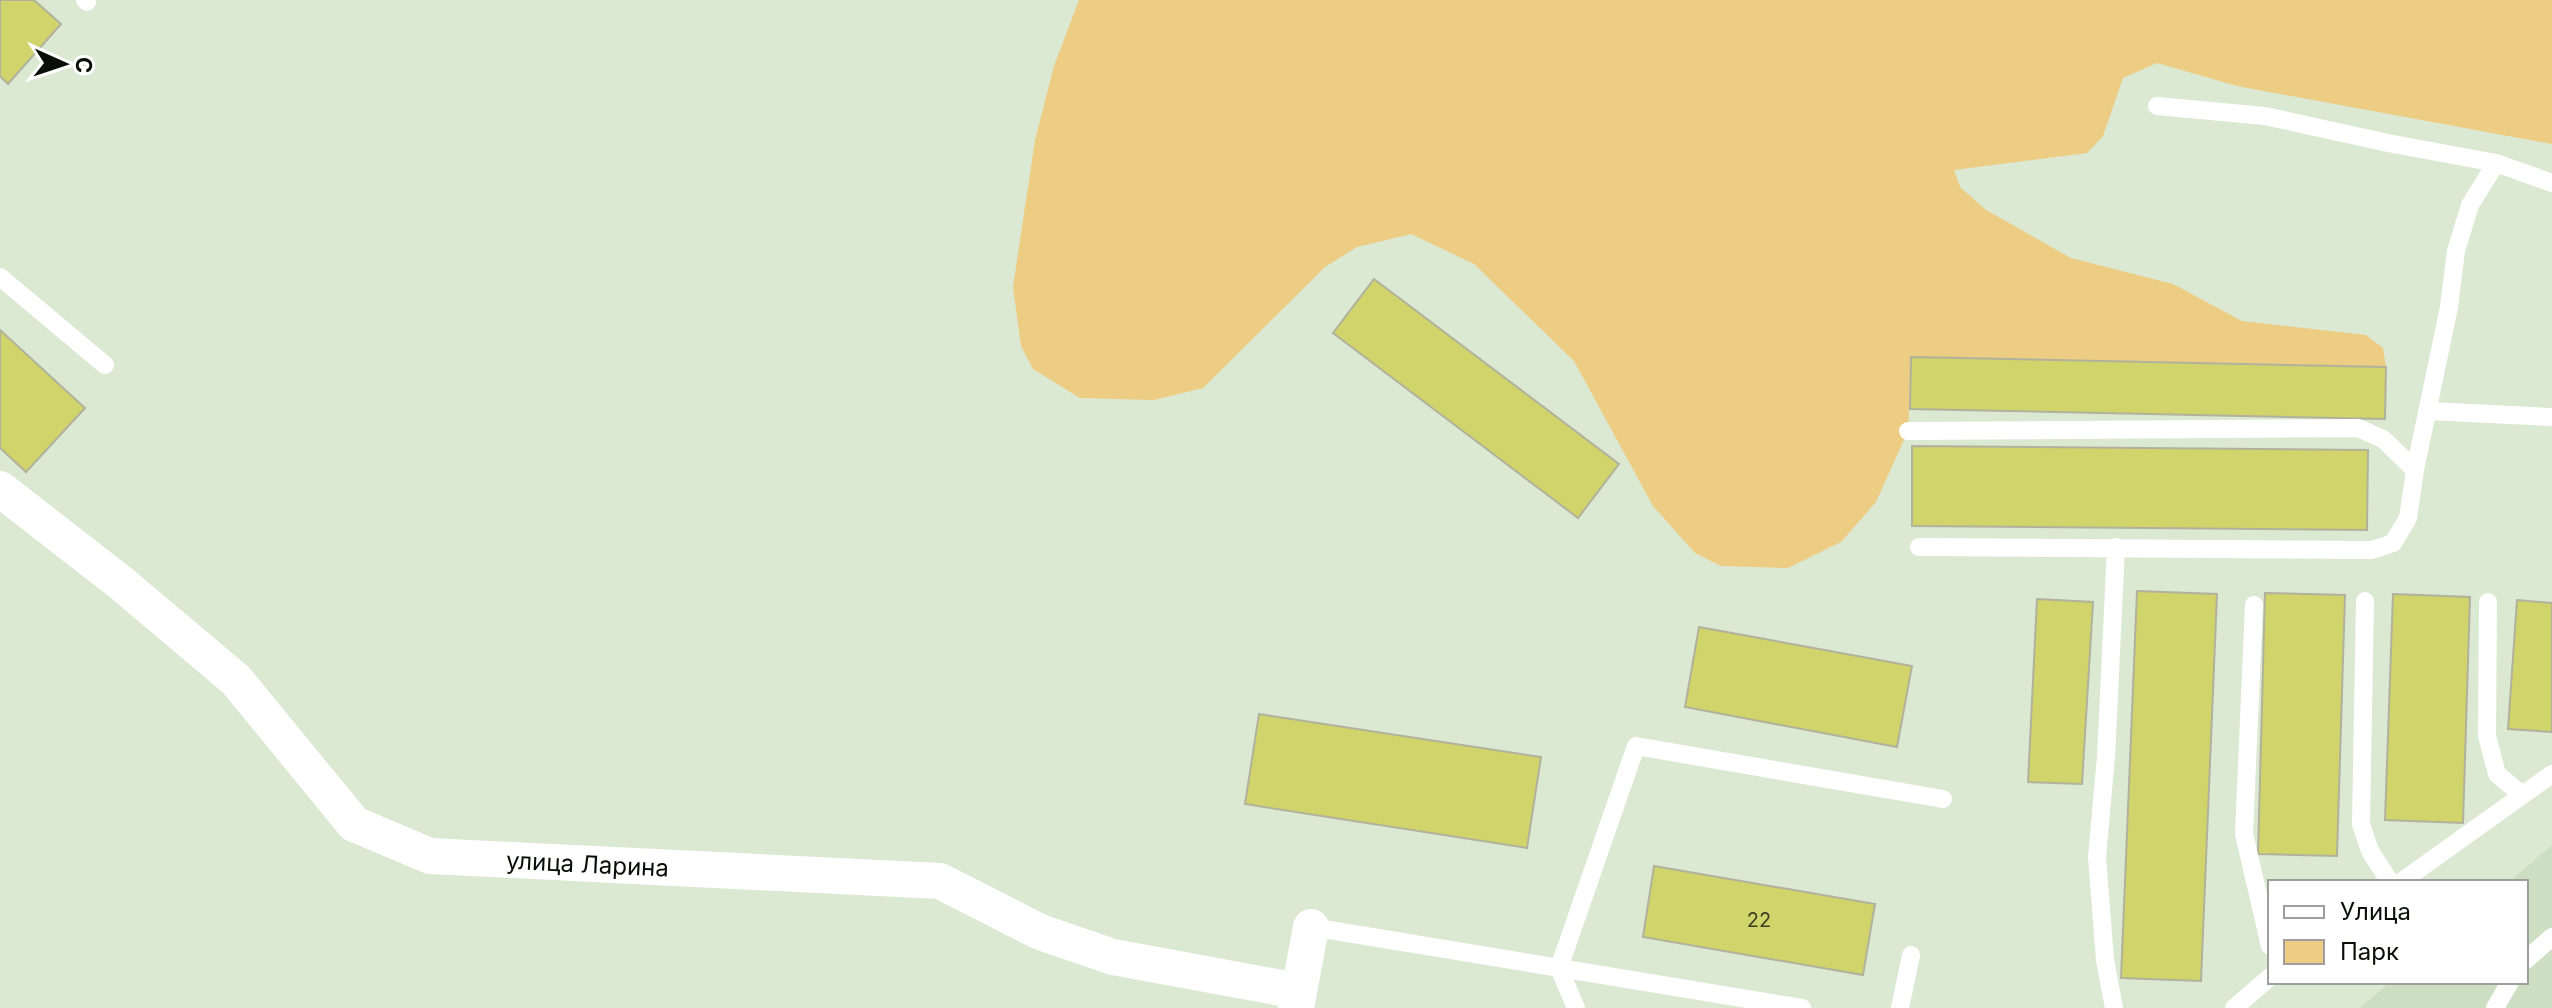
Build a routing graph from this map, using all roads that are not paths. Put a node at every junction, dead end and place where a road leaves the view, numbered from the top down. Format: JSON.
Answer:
{"nodes":[{"id":1,"x":2157,"y":106,"type":"dead end"},
{"id":2,"x":2496,"y":163,"type":"junction"},
{"id":3,"x":2552,"y":183,"type":"edge"},
{"id":4,"x":0,"y":277,"type":"edge"},
{"id":5,"x":105,"y":365,"type":"dead end"},
{"id":6,"x":2428,"y":411,"type":"junction"},
{"id":7,"x":2552,"y":417,"type":"edge"},
{"id":8,"x":1908,"y":431,"type":"dead end"},
{"id":9,"x":2415,"y":470,"type":"junction"},
{"id":10,"x":0,"y":489,"type":"edge"},
{"id":11,"x":1919,"y":547,"type":"dead end"},
{"id":12,"x":2116,"y":547,"type":"junction"},
{"id":13,"x":2365,"y":601,"type":"dead end"},
{"id":14,"x":2488,"y":602,"type":"dead end"},
{"id":15,"x":2254,"y":605,"type":"dead end"},
{"id":16,"x":2552,"y":774,"type":"edge"},
{"id":17,"x":2522,"y":795,"type":"junction"},
{"id":18,"x":1943,"y":799,"type":"dead end"},
{"id":19,"x":2389,"y":880,"type":"edge"},
{"id":20,"x":2404,"y":880,"type":"edge"},
{"id":21,"x":1311,"y":927,"type":"joint"},
{"id":22,"x":2268,"y":937,"type":"edge"},
{"id":23,"x":2552,"y":937,"type":"edge"},
{"id":24,"x":1911,"y":955,"type":"dead end"},
{"id":25,"x":2528,"y":958,"type":"edge"},
{"id":26,"x":1559,"y":968,"type":"junction"},
{"id":27,"x":2268,"y":979,"type":"edge"},
{"id":28,"x":2509,"y":984,"type":"edge"},
{"id":29,"x":1297,"y":1000,"type":"edge"},
{"id":30,"x":1576,"y":1008,"type":"edge"},
{"id":31,"x":1802,"y":1008,"type":"edge"},
{"id":32,"x":1900,"y":1008,"type":"edge"},
{"id":33,"x":2114,"y":1008,"type":"edge"},
{"id":34,"x":2234,"y":1008,"type":"edge"},
{"id":35,"x":2495,"y":1008,"type":"edge"}],
"edges":[{"from":1,"to":2,"type":"lane"},
{"from":2,"to":3,"type":"lane"},
{"from":2,"to":6,"type":"lane"},
{"from":4,"to":5,"type":"lane"},
{"from":6,"to":7,"type":"lane"},
{"from":6,"to":9,"type":"lane"},
{"from":8,"to":9,"type":"lane"},
{"from":9,"to":12,"type":"lane"},
{"from":10,"to":29,"type":"street","name":"улица Ларина"},
{"from":11,"to":12,"type":"lane"},
{"from":12,"to":33,"type":"lane"},
{"from":13,"to":19,"type":"lane"},
{"from":14,"to":17,"type":"lane"},
{"from":15,"to":22,"type":"lane"},
{"from":16,"to":17,"type":"lane"},
{"from":17,"to":20,"type":"lane"},
{"from":18,"to":26,"type":"lane"},
{"from":21,"to":26,"type":"lane"},
{"from":21,"to":29,"type":"street"},
{"from":23,"to":25,"type":"lane"},
{"from":24,"to":32,"type":"lane"},
{"from":26,"to":30,"type":"lane"},
{"from":26,"to":31,"type":"lane"},
{"from":27,"to":34,"type":"lane"},
{"from":28,"to":35,"type":"lane"}]}
